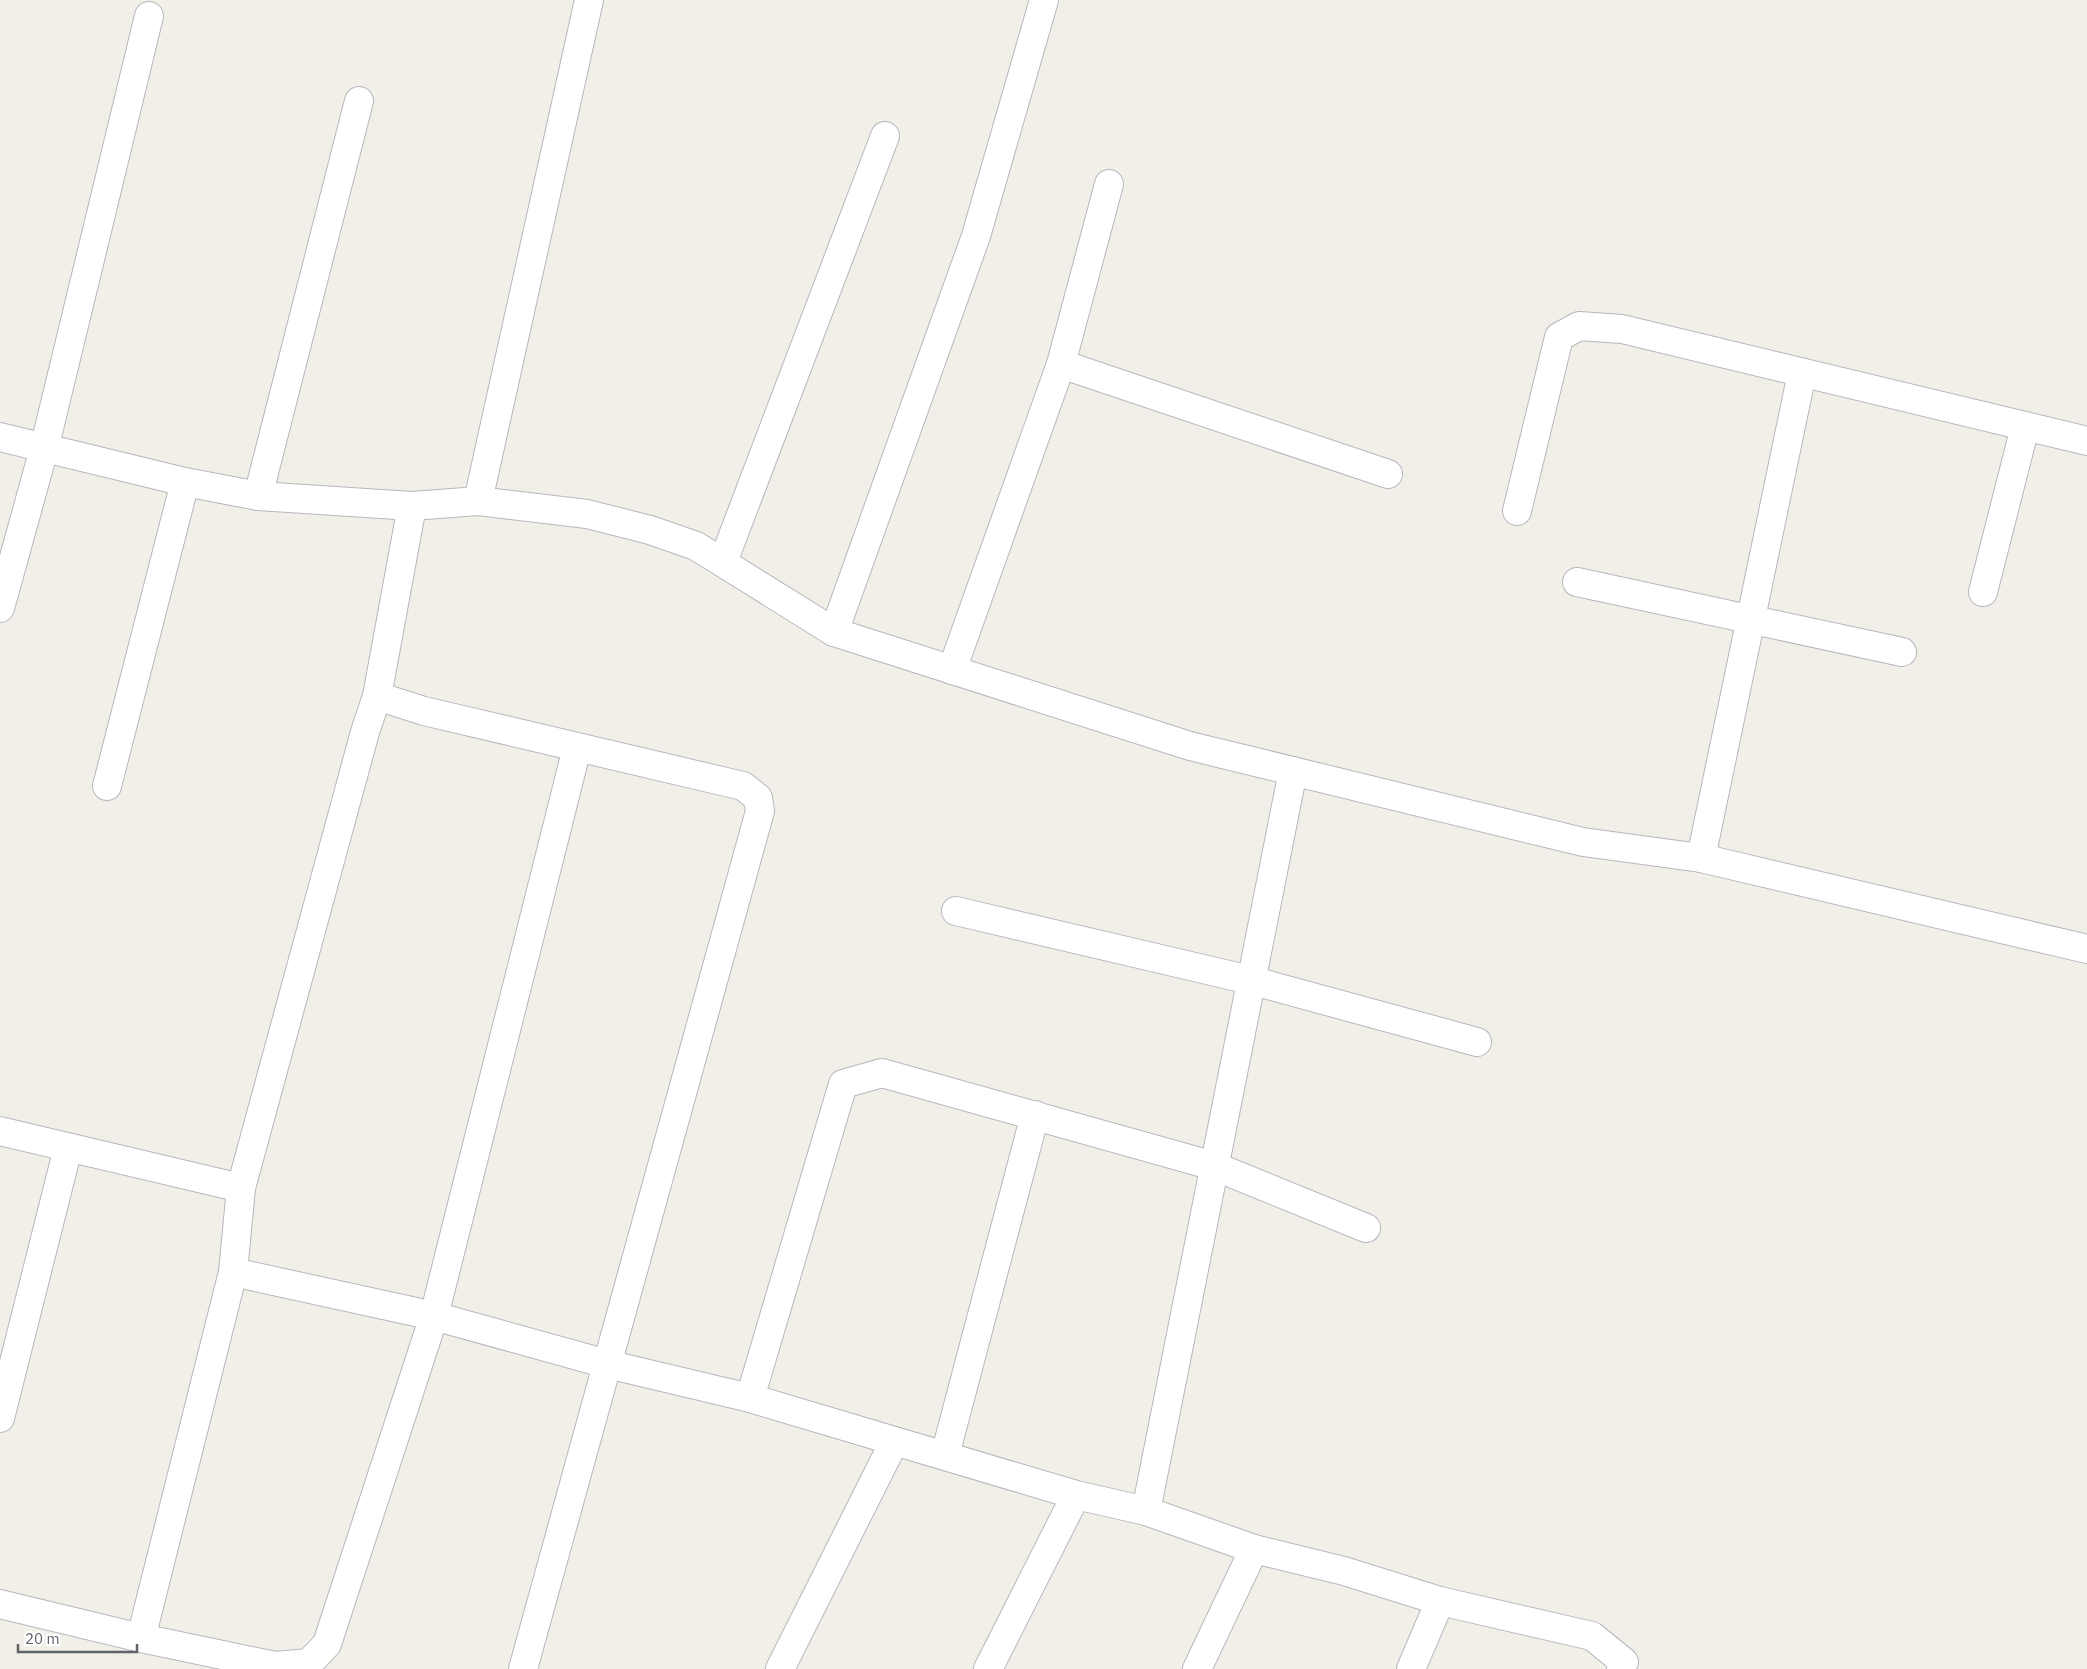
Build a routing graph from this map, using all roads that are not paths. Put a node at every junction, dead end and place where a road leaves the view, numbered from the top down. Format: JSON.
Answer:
{"nodes":[{"id":1,"x":590,"y":0,"type":"edge"},
{"id":2,"x":1044,"y":0,"type":"edge"},
{"id":3,"x":149,"y":16,"type":"dead end"},
{"id":4,"x":359,"y":101,"type":"dead end"},
{"id":5,"x":885,"y":136,"type":"dead end"},
{"id":6,"x":1109,"y":184,"type":"dead end"},
{"id":7,"x":1061,"y":364,"type":"junction"},
{"id":8,"x":1802,"y":373,"type":"junction"},
{"id":9,"x":2025,"y":426,"type":"junction"},
{"id":10,"x":0,"y":437,"type":"edge"},
{"id":11,"x":2087,"y":441,"type":"edge"},
{"id":12,"x":44,"y":449,"type":"junction"},
{"id":13,"x":1388,"y":474,"type":"dead end"},
{"id":14,"x":185,"y":482,"type":"junction"},
{"id":15,"x":258,"y":496,"type":"junction"},
{"id":16,"x":478,"y":501,"type":"junction"},
{"id":17,"x":412,"y":506,"type":"junction"},
{"id":18,"x":1517,"y":511,"type":"dead end"},
{"id":19,"x":723,"y":562,"type":"junction"},
{"id":20,"x":1577,"y":582,"type":"dead end"},
{"id":21,"x":1984,"y":592,"type":"dead end"},
{"id":22,"x":0,"y":608,"type":"edge"},
{"id":23,"x":1751,"y":620,"type":"junction"},
{"id":24,"x":834,"y":632,"type":"junction"},
{"id":25,"x":1902,"y":652,"type":"dead end"},
{"id":26,"x":952,"y":670,"type":"junction"},
{"id":27,"x":377,"y":696,"type":"junction"},
{"id":28,"x":577,"y":748,"type":"junction"},
{"id":29,"x":1293,"y":771,"type":"junction"},
{"id":30,"x":107,"y":786,"type":"dead end"},
{"id":31,"x":1701,"y":858,"type":"junction"},
{"id":32,"x":956,"y":911,"type":"dead end"},
{"id":33,"x":2087,"y":949,"type":"edge"},
{"id":34,"x":1250,"y":980,"type":"junction"},
{"id":35,"x":1477,"y":1042,"type":"dead end"},
{"id":36,"x":1034,"y":1115,"type":"junction"},
{"id":37,"x":0,"y":1131,"type":"edge"},
{"id":38,"x":68,"y":1148,"type":"junction"},
{"id":39,"x":1214,"y":1166,"type":"junction"},
{"id":40,"x":241,"y":1188,"type":"junction"},
{"id":41,"x":1366,"y":1228,"type":"dead end"},
{"id":42,"x":232,"y":1272,"type":"junction"},
{"id":43,"x":434,"y":1316,"type":"junction"},
{"id":44,"x":607,"y":1364,"type":"junction"},
{"id":45,"x":750,"y":1398,"type":"junction"},
{"id":46,"x":0,"y":1418,"type":"edge"},
{"id":47,"x":894,"y":1442,"type":"junction"},
{"id":48,"x":945,"y":1455,"type":"junction"},
{"id":49,"x":1076,"y":1495,"type":"junction"},
{"id":50,"x":1146,"y":1511,"type":"junction"},
{"id":51,"x":1254,"y":1549,"type":"junction"},
{"id":52,"x":1440,"y":1601,"type":"junction"},
{"id":53,"x":0,"y":1604,"type":"edge"},
{"id":54,"x":141,"y":1638,"type":"junction"},
{"id":55,"x":523,"y":1669,"type":"edge"},
{"id":56,"x":780,"y":1669,"type":"edge"},
{"id":57,"x":988,"y":1669,"type":"edge"},
{"id":58,"x":1197,"y":1669,"type":"edge"},
{"id":59,"x":1411,"y":1669,"type":"edge"},
{"id":60,"x":1621,"y":1669,"type":"edge"}],
"edges":[{"from":1,"to":16,"type":"street"},
{"from":2,"to":24,"type":"street"},
{"from":3,"to":12,"type":"street"},
{"from":4,"to":15,"type":"street"},
{"from":5,"to":19,"type":"street"},
{"from":6,"to":7,"type":"street"},
{"from":7,"to":13,"type":"street"},
{"from":7,"to":26,"type":"street"},
{"from":8,"to":9,"type":"street"},
{"from":8,"to":18,"type":"street"},
{"from":8,"to":23,"type":"street"},
{"from":9,"to":11,"type":"street"},
{"from":9,"to":21,"type":"street"},
{"from":10,"to":12,"type":"street"},
{"from":12,"to":14,"type":"street"},
{"from":12,"to":22,"type":"street"},
{"from":14,"to":15,"type":"street"},
{"from":14,"to":30,"type":"street"},
{"from":15,"to":17,"type":"street"},
{"from":16,"to":17,"type":"street"},
{"from":16,"to":19,"type":"street"},
{"from":17,"to":27,"type":"street"},
{"from":19,"to":24,"type":"street"},
{"from":20,"to":23,"type":"street"},
{"from":23,"to":25,"type":"street"},
{"from":23,"to":31,"type":"street"},
{"from":24,"to":26,"type":"street"},
{"from":26,"to":29,"type":"street"},
{"from":27,"to":28,"type":"street"},
{"from":27,"to":40,"type":"street"},
{"from":28,"to":43,"type":"street"},
{"from":28,"to":44,"type":"street"},
{"from":29,"to":31,"type":"street"},
{"from":29,"to":34,"type":"street"},
{"from":31,"to":33,"type":"street"},
{"from":32,"to":34,"type":"street"},
{"from":34,"to":35,"type":"street"},
{"from":34,"to":39,"type":"street"},
{"from":36,"to":39,"type":"street"},
{"from":36,"to":45,"type":"street"},
{"from":36,"to":48,"type":"street"},
{"from":37,"to":38,"type":"street"},
{"from":38,"to":40,"type":"street"},
{"from":38,"to":46,"type":"street"},
{"from":39,"to":41,"type":"street"},
{"from":39,"to":50,"type":"street"},
{"from":40,"to":42,"type":"street"},
{"from":42,"to":43,"type":"street"},
{"from":42,"to":54,"type":"street"},
{"from":43,"to":44,"type":"street"},
{"from":43,"to":54,"type":"street"},
{"from":44,"to":45,"type":"street"},
{"from":44,"to":55,"type":"street"},
{"from":45,"to":47,"type":"street"},
{"from":47,"to":48,"type":"street"},
{"from":47,"to":56,"type":"street"},
{"from":48,"to":49,"type":"street"},
{"from":49,"to":50,"type":"street"},
{"from":49,"to":57,"type":"street"},
{"from":50,"to":51,"type":"street"},
{"from":51,"to":52,"type":"street"},
{"from":51,"to":58,"type":"street"},
{"from":52,"to":59,"type":"street"},
{"from":52,"to":60,"type":"street"},
{"from":53,"to":54,"type":"street"}]}
